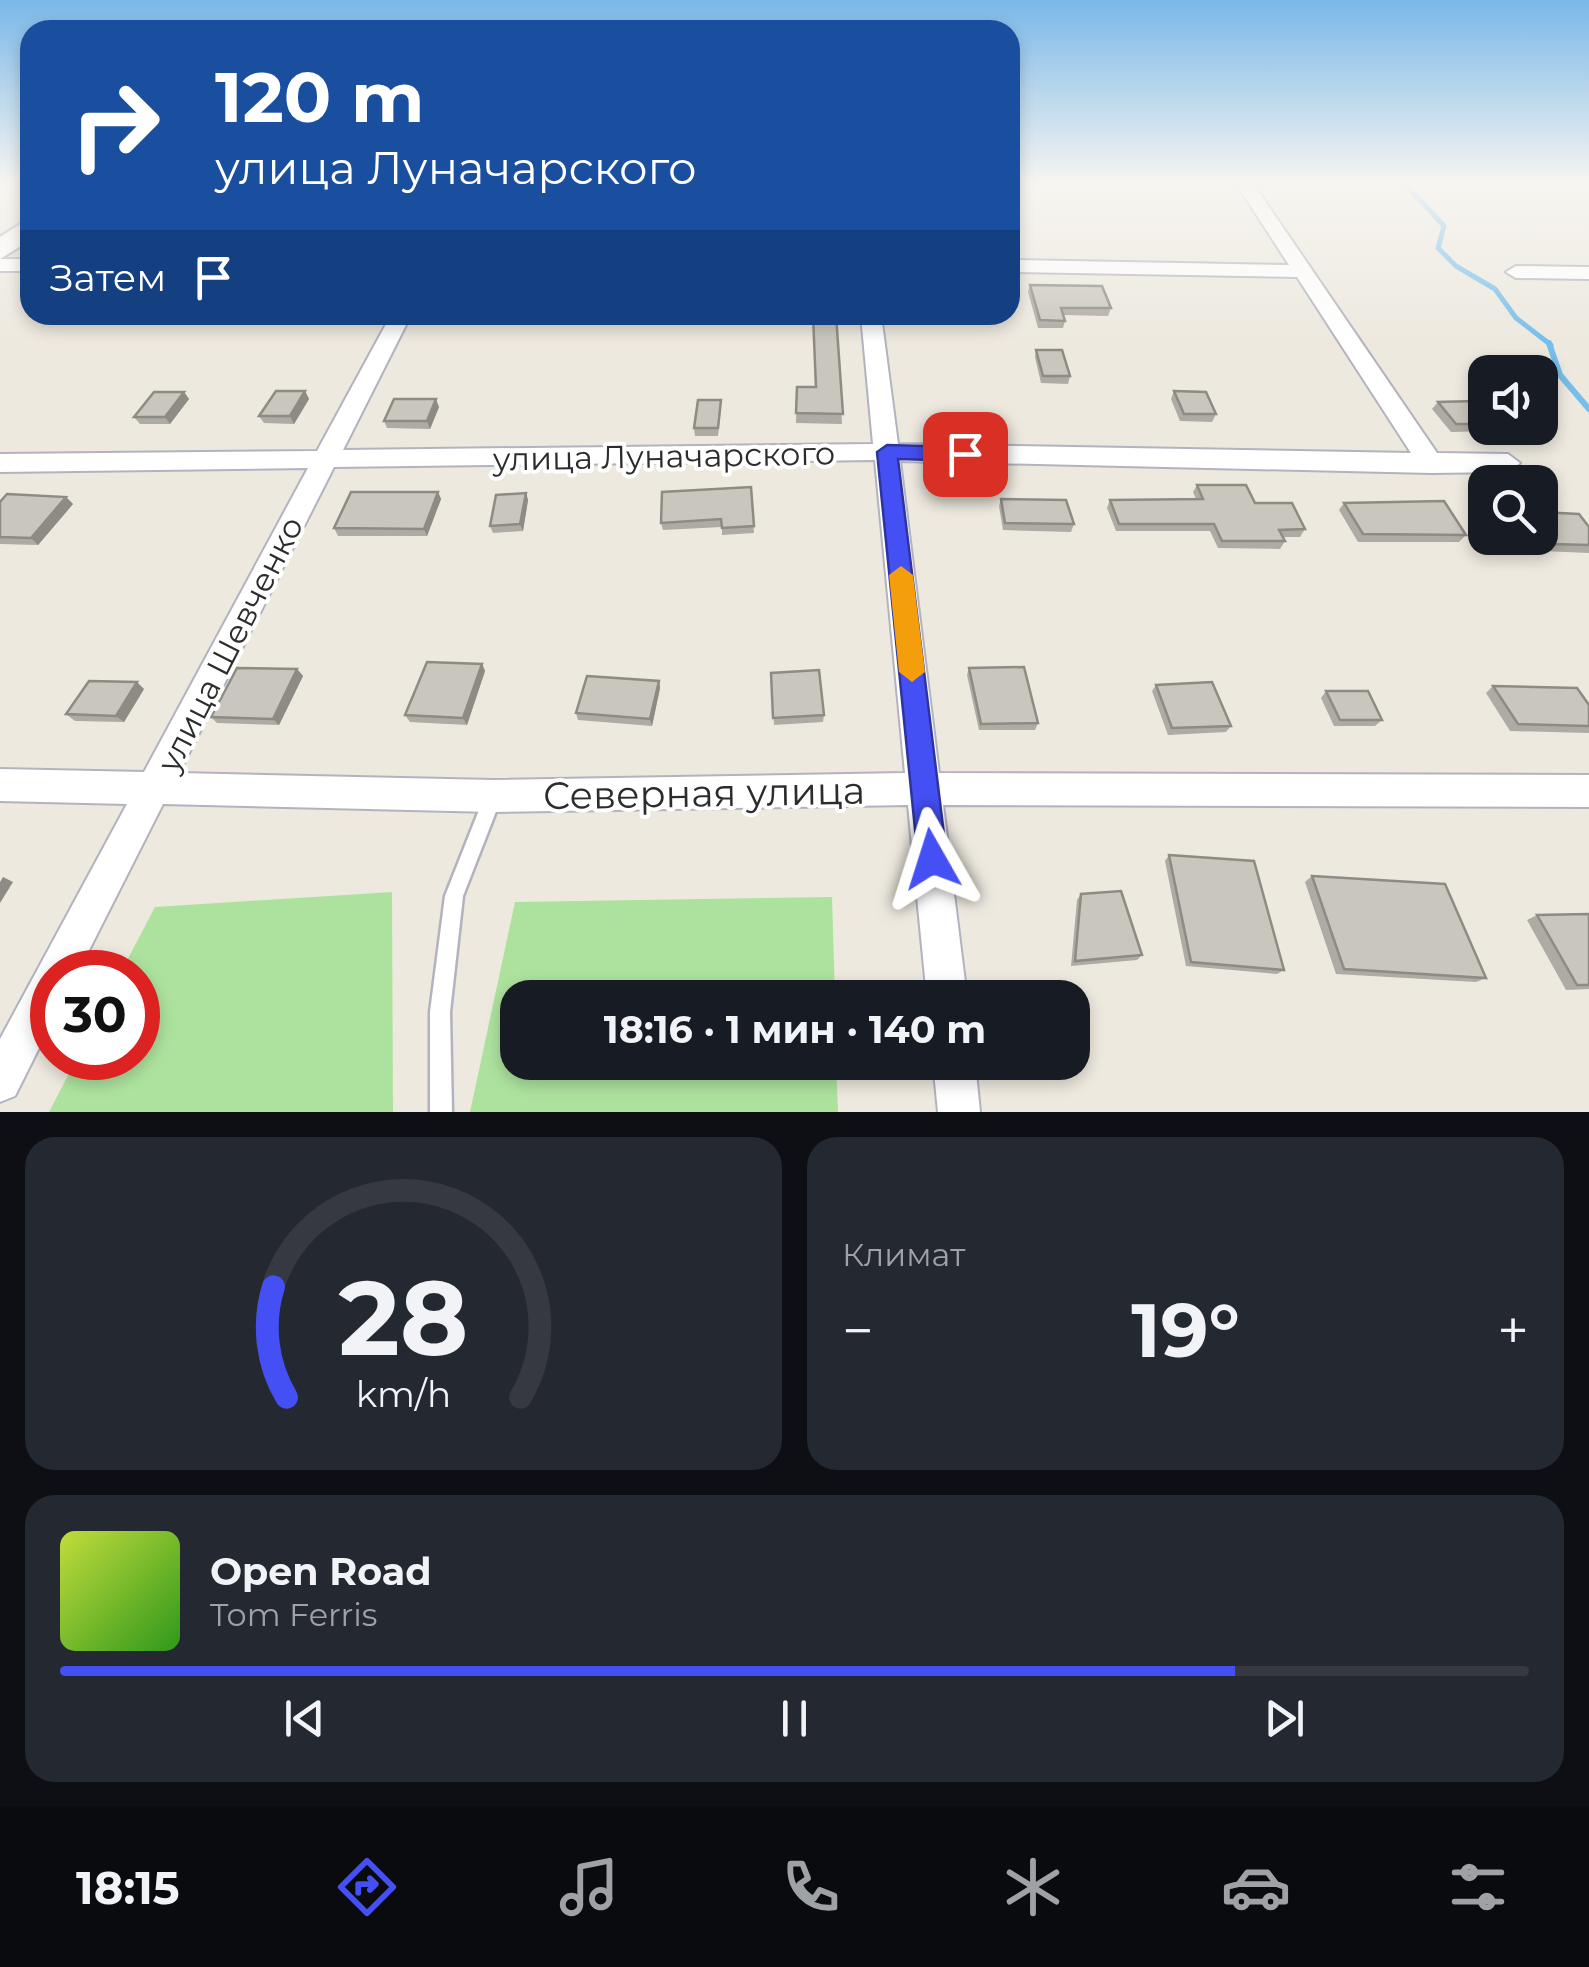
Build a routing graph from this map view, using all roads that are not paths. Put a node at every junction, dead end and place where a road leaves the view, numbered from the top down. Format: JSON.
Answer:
{"nodes":[{"id":1,"x":1280,"y":237,"type":"edge"},
{"id":2,"x":1020,"y":266,"type":"edge"},
{"id":3,"x":1302,"y":271,"type":"junction"},
{"id":4,"x":1516,"y":272,"type":"dead end"},
{"id":5,"x":1589,"y":273,"type":"edge"},
{"id":6,"x":396,"y":325,"type":"edge"},
{"id":7,"x":872,"y":325,"type":"edge"},
{"id":8,"x":887,"y":452,"type":"junction"},
{"id":9,"x":324,"y":462,"type":"junction"},
{"id":10,"x":1508,"y":462,"type":"dead end"},
{"id":11,"x":0,"y":463,"type":"edge"},
{"id":12,"x":1431,"y":464,"type":"junction"},
{"id":13,"x":0,"y":785,"type":"edge"},
{"id":14,"x":156,"y":786,"type":"junction"},
{"id":15,"x":925,"y":790,"type":"junction"},
{"id":16,"x":1589,"y":791,"type":"edge"},
{"id":17,"x":493,"y":796,"type":"junction"},
{"id":18,"x":70,"y":950,"type":"edge"},
{"id":19,"x":945,"y":980,"type":"edge"},
{"id":20,"x":30,"y":1024,"type":"edge"},
{"id":21,"x":956,"y":1080,"type":"edge"},
{"id":22,"x":0,"y":1081,"type":"edge"},
{"id":23,"x":440,"y":1112,"type":"edge"},
{"id":24,"x":959,"y":1112,"type":"edge"}],
"edges":[{"from":1,"to":3,"type":"street"},
{"from":2,"to":3,"type":"street"},
{"from":3,"to":12,"type":"street"},
{"from":4,"to":5,"type":"street"},
{"from":6,"to":9,"type":"street","name":"улица Шевченко"},
{"from":7,"to":8,"type":"street"},
{"from":8,"to":9,"type":"street","name":"улица Луначарского"},
{"from":8,"to":12,"type":"street","name":"улица Луначарского"},
{"from":8,"to":15,"type":"street"},
{"from":9,"to":11,"type":"street","name":"улица Луначарского"},
{"from":9,"to":14,"type":"street","name":"улица Шевченко"},
{"from":10,"to":12,"type":"street","name":"улица Луначарского"},
{"from":13,"to":14,"type":"street","name":"Северная улица"},
{"from":14,"to":17,"type":"street","name":"Северная улица"},
{"from":14,"to":18,"type":"street","name":"улица Шевченко"},
{"from":15,"to":16,"type":"street","name":"Северная улица"},
{"from":15,"to":17,"type":"street","name":"Северная улица"},
{"from":15,"to":19,"type":"street"},
{"from":17,"to":23,"type":"lane"},
{"from":20,"to":22,"type":"street"},
{"from":21,"to":24,"type":"street"}]}
